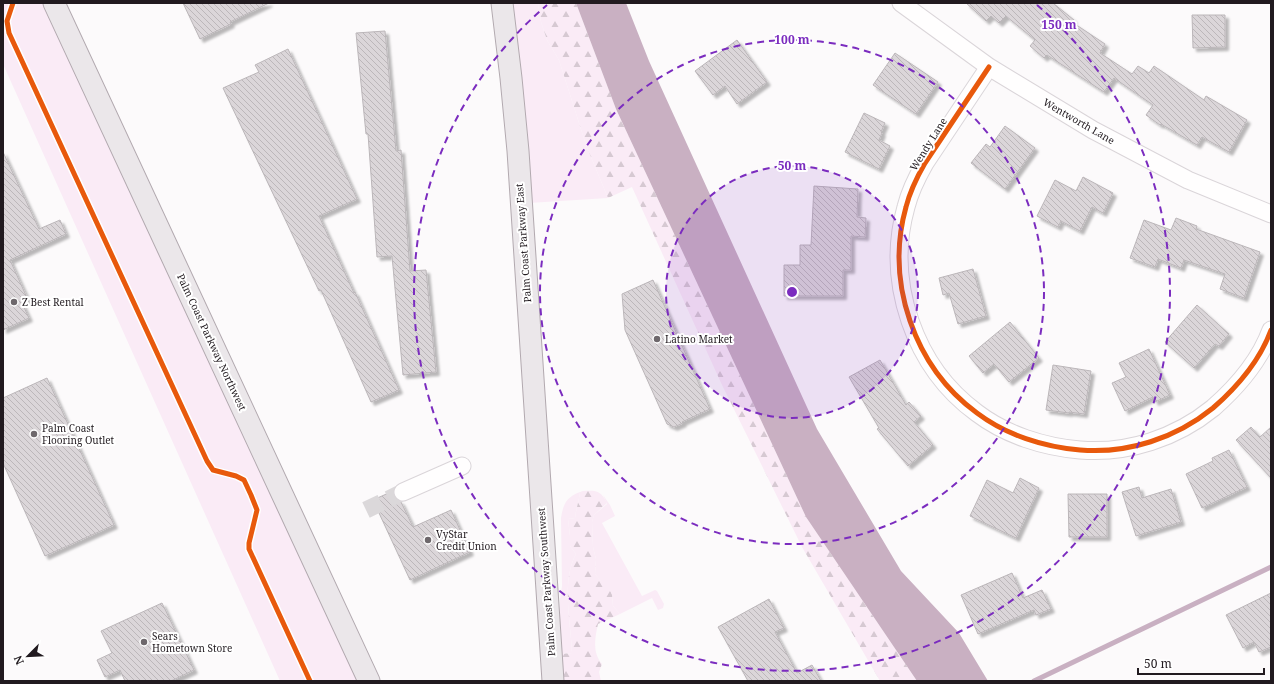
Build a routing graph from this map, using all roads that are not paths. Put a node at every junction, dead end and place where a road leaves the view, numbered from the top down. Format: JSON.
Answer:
{"nodes":[{"id":1,"x":54,"y":3,"type":"edge"},
{"id":2,"x":502,"y":3,"type":"edge"},
{"id":3,"x":901,"y":3,"type":"edge"},
{"id":4,"x":989,"y":67,"type":"junction"},
{"id":5,"x":1271,"y":214,"type":"edge"},
{"id":6,"x":1271,"y":330,"type":"edge"},
{"id":7,"x":462,"y":466,"type":"dead end"},
{"id":8,"x":539,"y":483,"type":"joint"},
{"id":9,"x":402,"y":492,"type":"tunnel mouth"},
{"id":10,"x":369,"y":681,"type":"edge"},
{"id":11,"x":553,"y":681,"type":"edge"}],
"edges":[{"from":1,"to":10,"type":"main road","name":"Palm Coast Parkway Northwest"},
{"from":2,"to":8,"type":"main road","name":"Palm Coast Parkway East"},
{"from":3,"to":4,"type":"street","name":"Wentworth Lane"},
{"from":4,"to":5,"type":"street","name":"Wentworth Lane"},
{"from":4,"to":6,"type":"street","name":"Wendy Lane"},
{"from":7,"to":9,"type":"street"},
{"from":8,"to":11,"type":"main road","name":"Palm Coast Parkway Southwest"}]}
